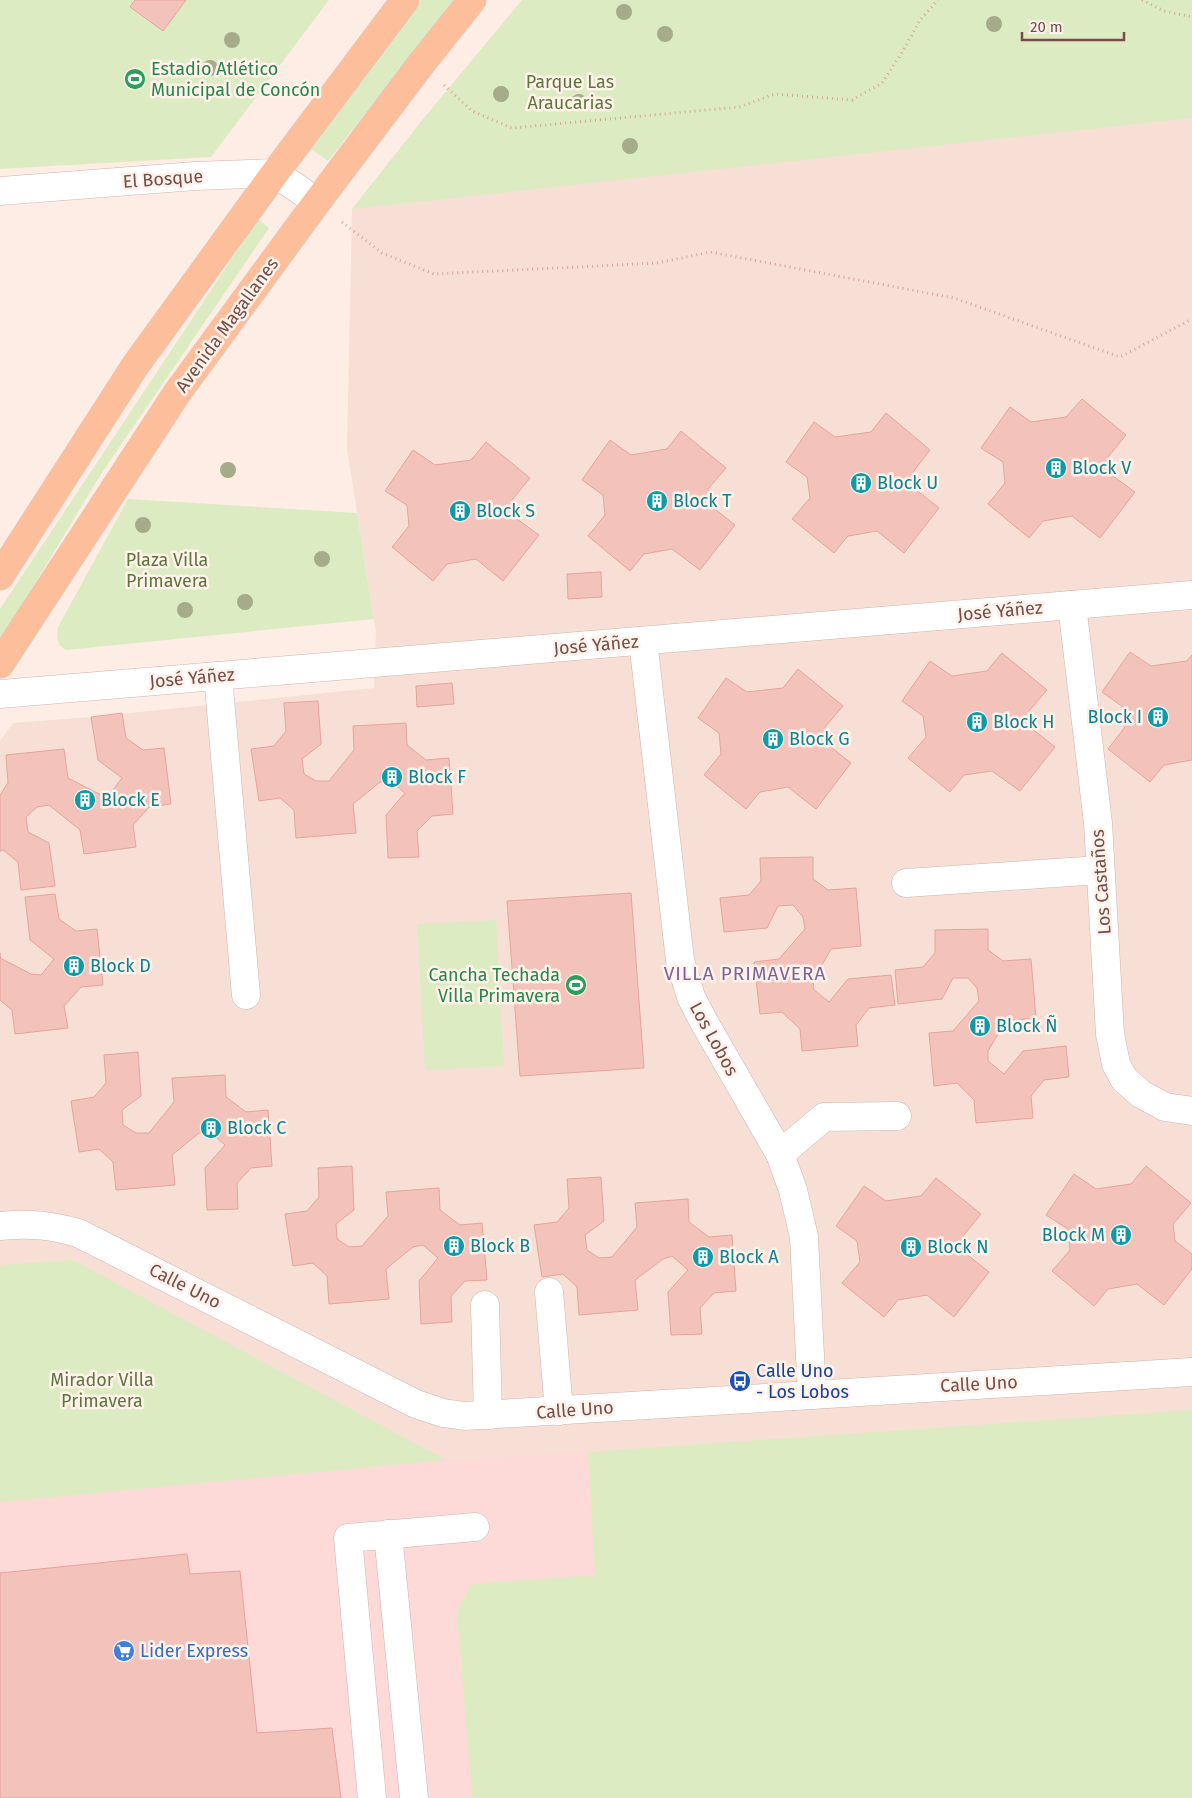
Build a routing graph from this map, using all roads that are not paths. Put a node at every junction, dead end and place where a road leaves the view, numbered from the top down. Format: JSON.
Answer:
{"nodes":[{"id":1,"x":405,"y":0,"type":"edge"},
{"id":2,"x":472,"y":0,"type":"edge"},
{"id":3,"x":275,"y":173,"type":"junction"},
{"id":4,"x":0,"y":191,"type":"edge"},
{"id":5,"x":317,"y":202,"type":"junction"},
{"id":6,"x":0,"y":576,"type":"edge"},
{"id":7,"x":1192,"y":596,"type":"edge"},
{"id":8,"x":1072,"y":606,"type":"junction"},
{"id":9,"x":643,"y":641,"type":"junction"},
{"id":10,"x":0,"y":664,"type":"edge"},
{"id":11,"x":218,"y":676,"type":"junction"},
{"id":12,"x":0,"y":694,"type":"edge"},
{"id":13,"x":1100,"y":870,"type":"junction"},
{"id":14,"x":906,"y":883,"type":"dead end"},
{"id":15,"x":246,"y":996,"type":"dead end"},
{"id":16,"x":1192,"y":1111,"type":"edge"},
{"id":17,"x":898,"y":1116,"type":"dead end"},
{"id":18,"x":780,"y":1154,"type":"junction"},
{"id":19,"x":0,"y":1226,"type":"edge"},
{"id":20,"x":549,"y":1292,"type":"dead end"},
{"id":21,"x":485,"y":1305,"type":"dead end"},
{"id":22,"x":1192,"y":1372,"type":"edge"},
{"id":23,"x":812,"y":1395,"type":"junction"},
{"id":24,"x":559,"y":1411,"type":"junction"},
{"id":25,"x":488,"y":1415,"type":"junction"},
{"id":26,"x":475,"y":1527,"type":"dead end"},
{"id":27,"x":388,"y":1534,"type":"junction"},
{"id":28,"x":372,"y":1798,"type":"edge"},
{"id":29,"x":414,"y":1798,"type":"edge"}],
"edges":[{"from":1,"to":3,"type":"main road"},
{"from":2,"to":5,"type":"main road","name":"Avenida Magallanes"},
{"from":3,"to":4,"type":"street","name":"El Bosque"},
{"from":3,"to":5,"type":"street"},
{"from":3,"to":6,"type":"main road"},
{"from":5,"to":10,"type":"main road","name":"Avenida Magallanes"},
{"from":7,"to":8,"type":"street","name":"José Yáñez"},
{"from":8,"to":9,"type":"street","name":"José Yáñez"},
{"from":8,"to":13,"type":"street","name":"Los Castaños"},
{"from":9,"to":11,"type":"street","name":"José Yáñez"},
{"from":9,"to":18,"type":"street","name":"Los Lobos"},
{"from":11,"to":12,"type":"street","name":"José Yáñez"},
{"from":11,"to":15,"type":"street"},
{"from":13,"to":14,"type":"street"},
{"from":13,"to":16,"type":"street","name":"Los Castaños"},
{"from":17,"to":18,"type":"street"},
{"from":18,"to":23,"type":"street","name":"Los Lobos"},
{"from":19,"to":25,"type":"street","name":"Calle Uno"},
{"from":20,"to":24,"type":"street"},
{"from":21,"to":25,"type":"street"},
{"from":22,"to":23,"type":"street","name":"Calle Uno"},
{"from":23,"to":24,"type":"street","name":"Calle Uno"},
{"from":24,"to":25,"type":"street","name":"Calle Uno"},
{"from":26,"to":27,"type":"street"},
{"from":27,"to":28,"type":"street"},
{"from":27,"to":29,"type":"street"}]}
